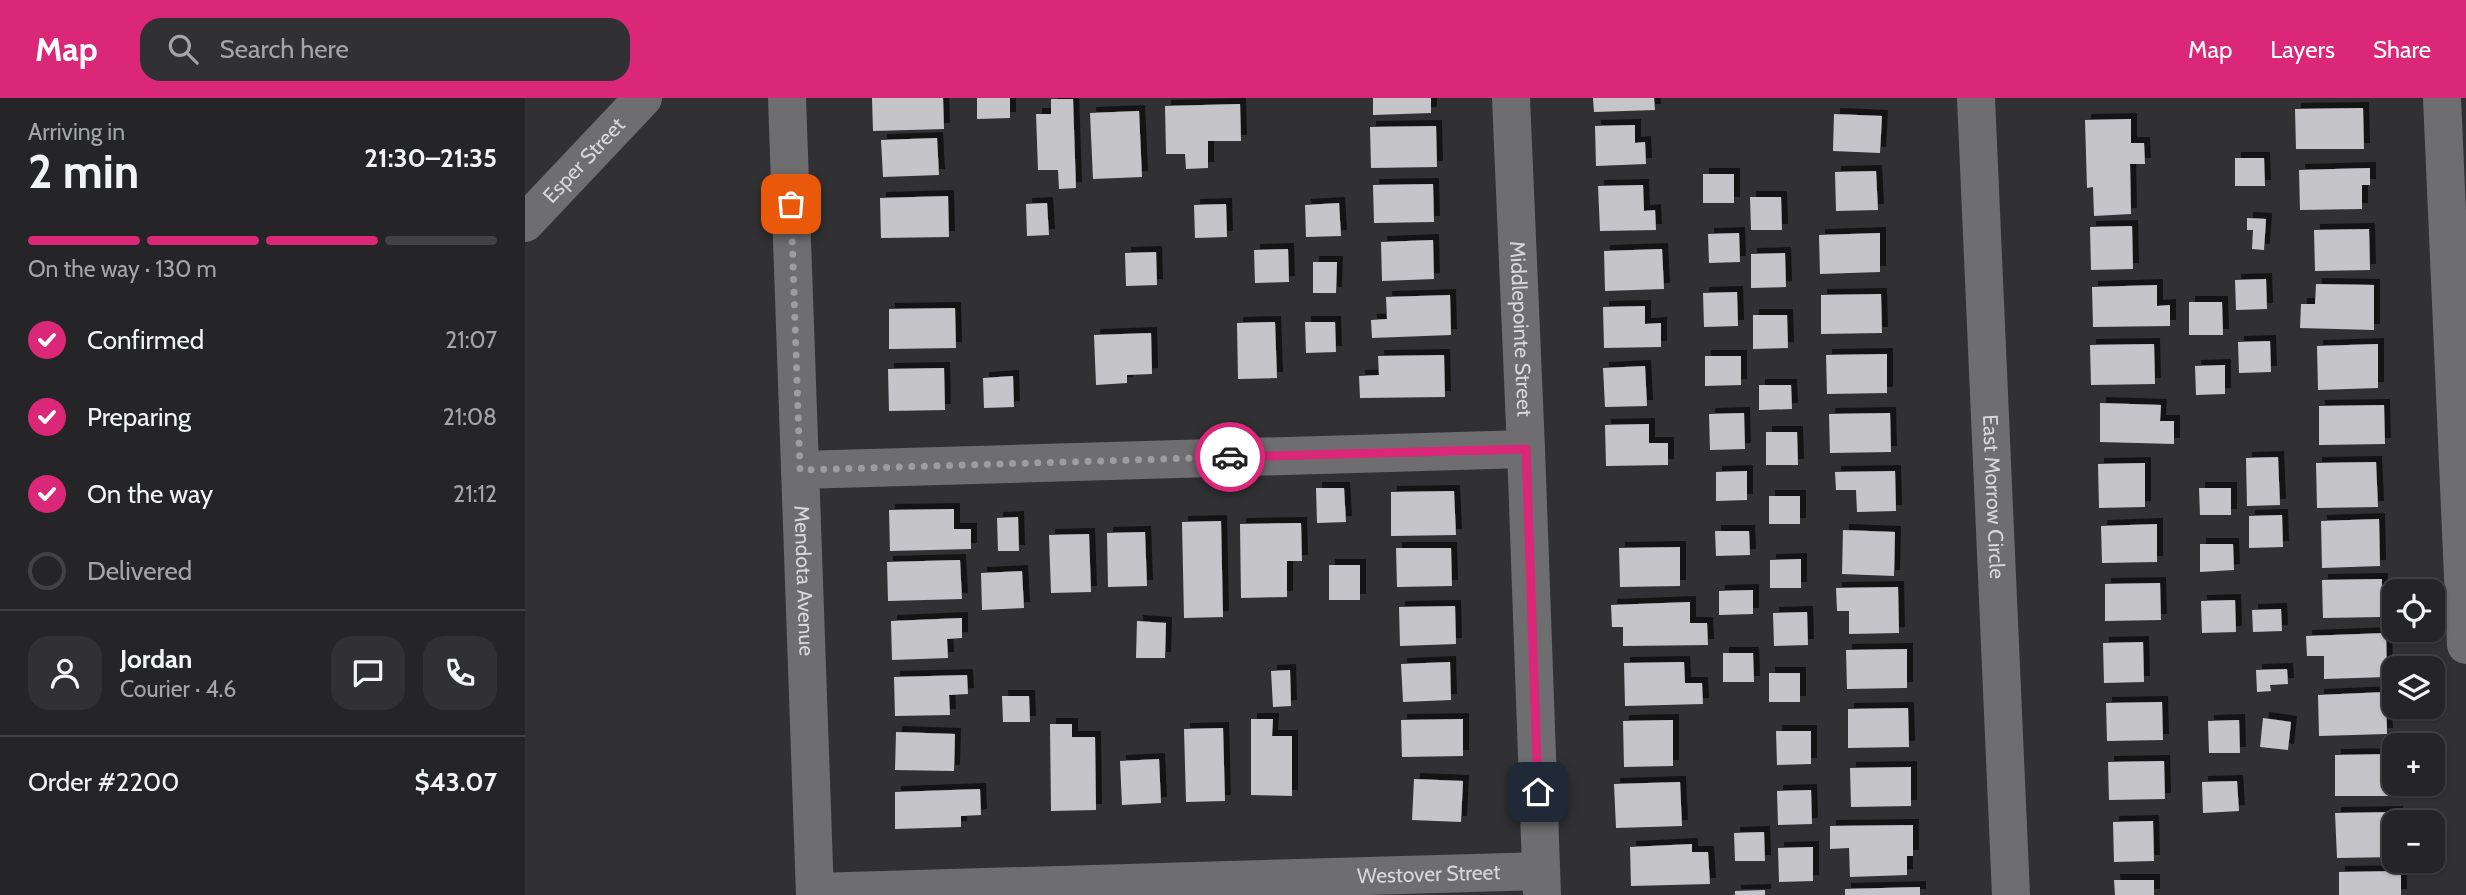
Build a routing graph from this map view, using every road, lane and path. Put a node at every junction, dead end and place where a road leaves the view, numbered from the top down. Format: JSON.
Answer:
{"nodes":[{"id":1,"x":643,"y":98,"type":"edge"},
{"id":2,"x":787,"y":98,"type":"edge"},
{"id":3,"x":1511,"y":98,"type":"edge"},
{"id":4,"x":1976,"y":98,"type":"edge"},
{"id":5,"x":2442,"y":98,"type":"edge"},
{"id":6,"x":525,"y":223,"type":"edge"},
{"id":7,"x":1526,"y":449,"type":"junction"},
{"id":8,"x":800,"y":470,"type":"junction"},
{"id":9,"x":2466,"y":645,"type":"edge"},
{"id":10,"x":1541,"y":883,"type":"edge"},
{"id":11,"x":815,"y":893,"type":"edge"},
{"id":12,"x":2011,"y":895,"type":"edge"}],
"edges":[{"from":1,"to":6,"type":"street","name":"Esper Street"},
{"from":2,"to":8,"type":"street","name":"Mendota Avenue"},
{"from":3,"to":7,"type":"street","name":"Middlepointe Street"},
{"from":4,"to":12,"type":"street","name":"East Morrow Circle"},
{"from":5,"to":9,"type":"street"},
{"from":7,"to":8,"type":"street"},
{"from":7,"to":10,"type":"street","name":"Middlepointe Street"},
{"from":8,"to":11,"type":"street","name":"Mendota Avenue"},
{"from":10,"to":11,"type":"street","name":"Westover Street"}]}
